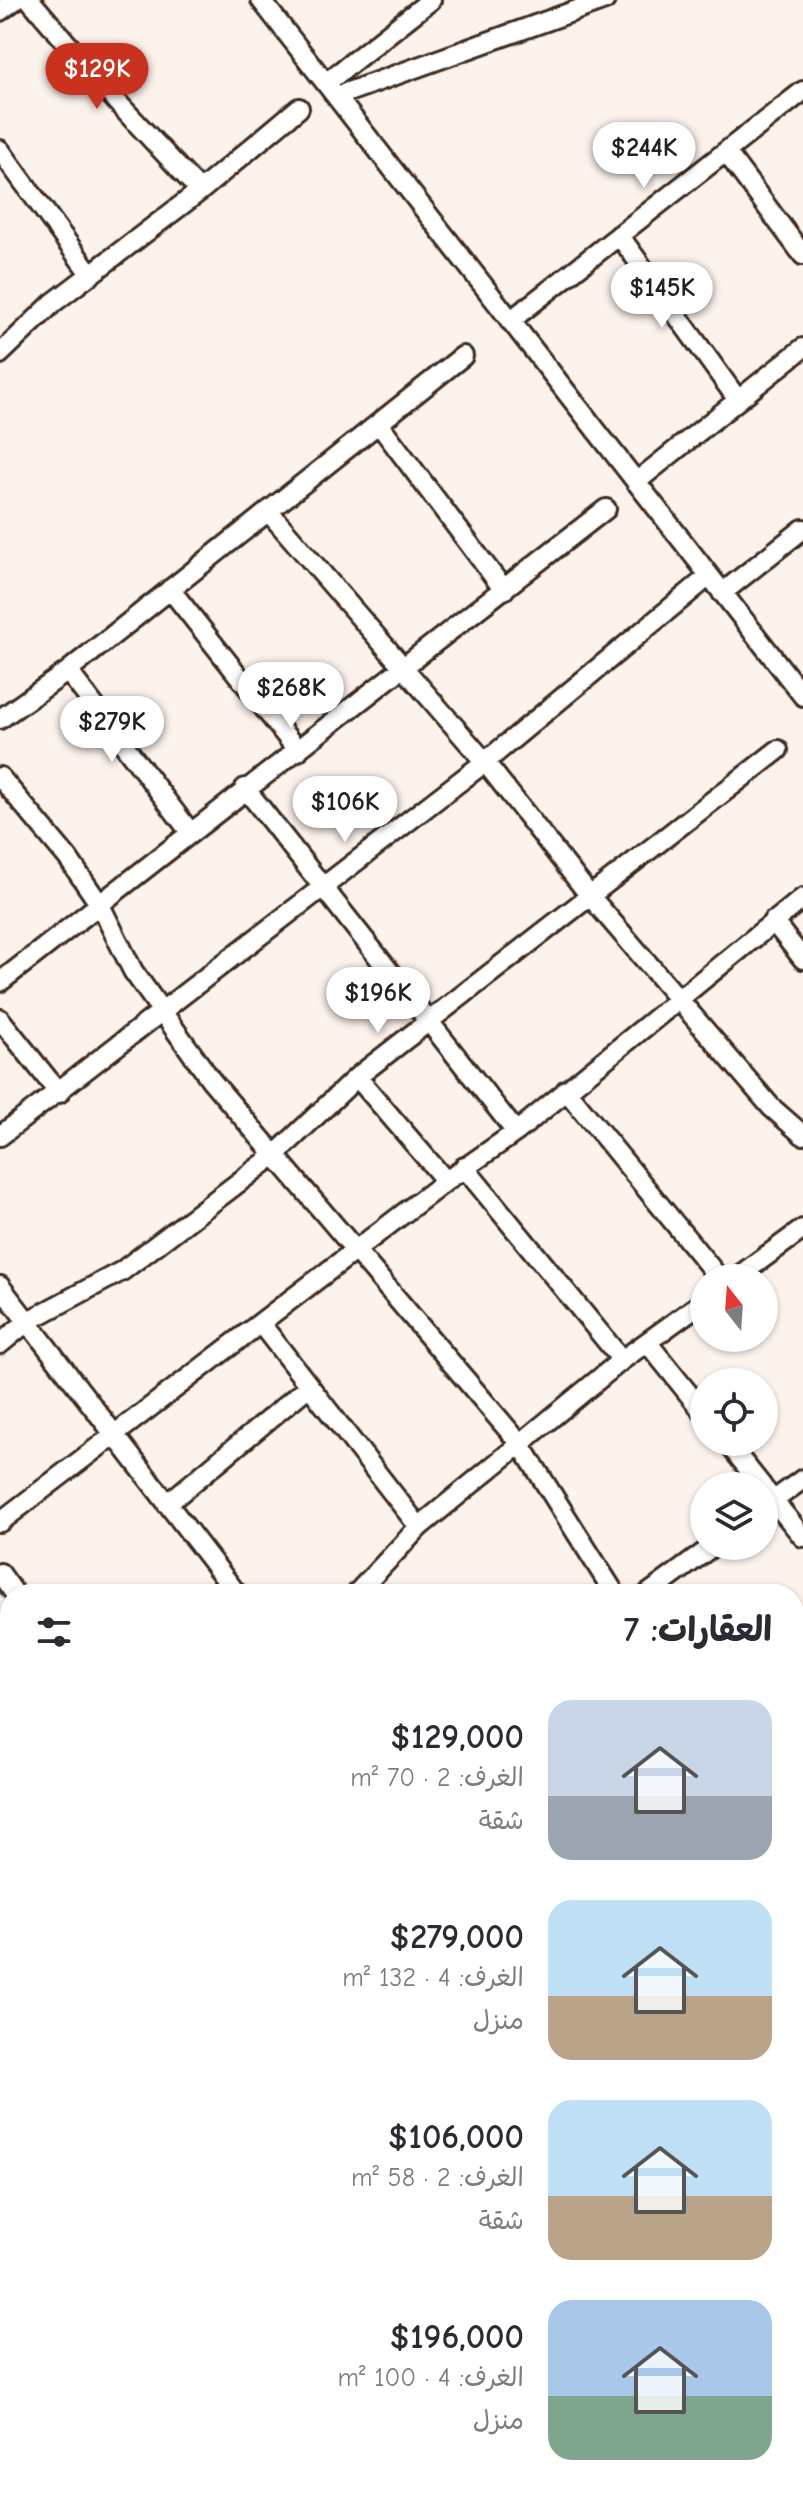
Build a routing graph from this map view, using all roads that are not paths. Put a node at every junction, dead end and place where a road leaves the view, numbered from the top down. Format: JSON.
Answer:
{"nodes":[{"id":1,"x":15,"y":0,"type":"edge"},
{"id":2,"x":30,"y":0,"type":"edge"},
{"id":3,"x":261,"y":0,"type":"edge"},
{"id":4,"x":605,"y":0,"type":"edge"},
{"id":5,"x":424,"y":2,"type":"edge"},
{"id":6,"x":0,"y":11,"type":"edge"},
{"id":7,"x":331,"y":90,"type":"junction"},
{"id":8,"x":803,"y":91,"type":"edge"},
{"id":9,"x":299,"y":108,"type":"dead end"},
{"id":10,"x":0,"y":150,"type":"edge"},
{"id":11,"x":726,"y":152,"type":"junction"},
{"id":12,"x":200,"y":191,"type":"junction"},
{"id":13,"x":619,"y":235,"type":"junction"},
{"id":14,"x":803,"y":255,"type":"edge"},
{"id":15,"x":91,"y":275,"type":"junction"},
{"id":16,"x":510,"y":321,"type":"junction"},
{"id":17,"x":803,"y":348,"type":"edge"},
{"id":18,"x":0,"y":354,"type":"edge"},
{"id":19,"x":463,"y":356,"type":"dead end"},
{"id":20,"x":738,"y":400,"type":"junction"},
{"id":21,"x":379,"y":424,"type":"junction"},
{"id":22,"x":636,"y":482,"type":"junction"},
{"id":23,"x":606,"y":509,"type":"dead end"},
{"id":24,"x":268,"y":511,"type":"junction"},
{"id":25,"x":803,"y":529,"type":"edge"},
{"id":26,"x":709,"y":576,"type":"junction"},
{"id":27,"x":170,"y":589,"type":"junction"},
{"id":28,"x":504,"y":590,"type":"junction"},
{"id":29,"x":722,"y":593,"type":"junction"},
{"id":30,"x":402,"y":669,"type":"junction"},
{"id":31,"x":68,"y":671,"type":"junction"},
{"id":32,"x":803,"y":696,"type":"edge"},
{"id":33,"x":0,"y":719,"type":"edge"},
{"id":34,"x":778,"y":750,"type":"dead end"},
{"id":35,"x":298,"y":751,"type":"junction"},
{"id":36,"x":485,"y":762,"type":"junction"},
{"id":37,"x":0,"y":777,"type":"edge"},
{"id":38,"x":245,"y":788,"type":"junction"},
{"id":39,"x":190,"y":832,"type":"junction"},
{"id":40,"x":323,"y":888,"type":"junction"},
{"id":41,"x":590,"y":896,"type":"junction"},
{"id":42,"x":803,"y":898,"type":"edge"},
{"id":43,"x":100,"y":905,"type":"junction"},
{"id":44,"x":773,"y":921,"type":"junction"},
{"id":45,"x":803,"y":959,"type":"edge"},
{"id":46,"x":0,"y":982,"type":"edge"},
{"id":47,"x":680,"y":999,"type":"junction"},
{"id":48,"x":161,"y":1014,"type":"junction"},
{"id":49,"x":0,"y":1019,"type":"edge"},
{"id":50,"x":431,"y":1023,"type":"junction"},
{"id":51,"x":357,"y":1077,"type":"junction"},
{"id":52,"x":566,"y":1090,"type":"junction"},
{"id":53,"x":59,"y":1093,"type":"junction"},
{"id":54,"x":516,"y":1132,"type":"junction"},
{"id":55,"x":803,"y":1135,"type":"edge"},
{"id":56,"x":0,"y":1136,"type":"edge"},
{"id":57,"x":276,"y":1154,"type":"junction"},
{"id":58,"x":464,"y":1167,"type":"junction"},
{"id":59,"x":446,"y":1181,"type":"junction"},
{"id":60,"x":803,"y":1229,"type":"edge"},
{"id":61,"x":356,"y":1249,"type":"junction"},
{"id":62,"x":708,"y":1264,"type":"edge"},
{"id":63,"x":755,"y":1264,"type":"edge"},
{"id":64,"x":0,"y":1286,"type":"edge"},
{"id":65,"x":690,"y":1311,"type":"edge"},
{"id":66,"x":28,"y":1321,"type":"junction"},
{"id":67,"x":261,"y":1324,"type":"junction"},
{"id":68,"x":647,"y":1342,"type":"junction"},
{"id":69,"x":0,"y":1344,"type":"edge"},
{"id":70,"x":622,"y":1360,"type":"junction"},
{"id":71,"x":309,"y":1386,"type":"junction"},
{"id":72,"x":690,"y":1396,"type":"edge"},
{"id":73,"x":114,"y":1435,"type":"junction"},
{"id":74,"x":521,"y":1445,"type":"junction"},
{"id":75,"x":803,"y":1479,"type":"edge"},
{"id":76,"x":778,"y":1490,"type":"edge"},
{"id":77,"x":167,"y":1504,"type":"junction"},
{"id":78,"x":778,"y":1509,"type":"edge"},
{"id":79,"x":0,"y":1522,"type":"edge"},
{"id":80,"x":419,"y":1527,"type":"junction"},
{"id":81,"x":803,"y":1537,"type":"edge"},
{"id":82,"x":694,"y":1560,"type":"edge"},
{"id":83,"x":229,"y":1584,"type":"edge"},
{"id":84,"x":365,"y":1584,"type":"edge"},
{"id":85,"x":609,"y":1584,"type":"edge"},
{"id":86,"x":662,"y":1584,"type":"edge"}],
"edges":[{"from":1,"to":6,"type":"street"},
{"from":2,"to":12,"type":"street"},
{"from":3,"to":7,"type":"street"},
{"from":4,"to":7,"type":"street"},
{"from":5,"to":7,"type":"street"},
{"from":7,"to":16,"type":"street"},
{"from":8,"to":11,"type":"street"},
{"from":9,"to":12,"type":"street"},
{"from":10,"to":15,"type":"street"},
{"from":11,"to":13,"type":"street"},
{"from":11,"to":14,"type":"street"},
{"from":12,"to":15,"type":"street"},
{"from":13,"to":16,"type":"street"},
{"from":13,"to":20,"type":"street"},
{"from":15,"to":18,"type":"street"},
{"from":16,"to":22,"type":"street"},
{"from":17,"to":20,"type":"street"},
{"from":19,"to":21,"type":"street"},
{"from":20,"to":22,"type":"street"},
{"from":21,"to":24,"type":"street"},
{"from":21,"to":28,"type":"street"},
{"from":22,"to":26,"type":"street"},
{"from":23,"to":28,"type":"street"},
{"from":24,"to":27,"type":"street"},
{"from":24,"to":30,"type":"street"},
{"from":25,"to":29,"type":"street"},
{"from":26,"to":29,"type":"street"},
{"from":26,"to":36,"type":"street"},
{"from":27,"to":31,"type":"street"},
{"from":27,"to":35,"type":"street"},
{"from":28,"to":30,"type":"street"},
{"from":29,"to":32,"type":"street"},
{"from":30,"to":35,"type":"street"},
{"from":30,"to":36,"type":"street"},
{"from":31,"to":33,"type":"street"},
{"from":31,"to":39,"type":"street"},
{"from":34,"to":41,"type":"street"},
{"from":35,"to":38,"type":"street"},
{"from":36,"to":40,"type":"street"},
{"from":36,"to":41,"type":"street"},
{"from":37,"to":43,"type":"street"},
{"from":38,"to":39,"type":"street"},
{"from":38,"to":40,"type":"street"},
{"from":39,"to":43,"type":"street"},
{"from":40,"to":48,"type":"street"},
{"from":40,"to":50,"type":"street"},
{"from":41,"to":47,"type":"street"},
{"from":41,"to":50,"type":"street"},
{"from":42,"to":44,"type":"street"},
{"from":43,"to":46,"type":"street"},
{"from":43,"to":48,"type":"street"},
{"from":44,"to":45,"type":"street"},
{"from":44,"to":47,"type":"street"},
{"from":47,"to":52,"type":"street"},
{"from":47,"to":55,"type":"street"},
{"from":48,"to":53,"type":"street"},
{"from":48,"to":57,"type":"street"},
{"from":49,"to":53,"type":"street"},
{"from":50,"to":51,"type":"street"},
{"from":50,"to":54,"type":"street"},
{"from":51,"to":57,"type":"street"},
{"from":51,"to":59,"type":"street"},
{"from":52,"to":54,"type":"street"},
{"from":52,"to":62,"type":"street"},
{"from":53,"to":56,"type":"street"},
{"from":54,"to":58,"type":"street"},
{"from":57,"to":61,"type":"street"},
{"from":57,"to":66,"type":"street"},
{"from":58,"to":59,"type":"street"},
{"from":58,"to":70,"type":"street"},
{"from":59,"to":61,"type":"street"},
{"from":60,"to":63,"type":"street"},
{"from":61,"to":67,"type":"street"},
{"from":61,"to":74,"type":"street"},
{"from":64,"to":66,"type":"street"},
{"from":65,"to":68,"type":"street"},
{"from":66,"to":69,"type":"street"},
{"from":66,"to":73,"type":"street"},
{"from":67,"to":71,"type":"street"},
{"from":67,"to":73,"type":"street"},
{"from":68,"to":70,"type":"street"},
{"from":68,"to":72,"type":"street"},
{"from":70,"to":74,"type":"street"},
{"from":71,"to":77,"type":"street"},
{"from":71,"to":80,"type":"street"},
{"from":73,"to":77,"type":"street"},
{"from":73,"to":79,"type":"street"},
{"from":74,"to":80,"type":"street"},
{"from":74,"to":85,"type":"street"},
{"from":75,"to":76,"type":"street"},
{"from":77,"to":83,"type":"street"},
{"from":78,"to":81,"type":"street"},
{"from":80,"to":84,"type":"street"},
{"from":82,"to":86,"type":"street"}]}
